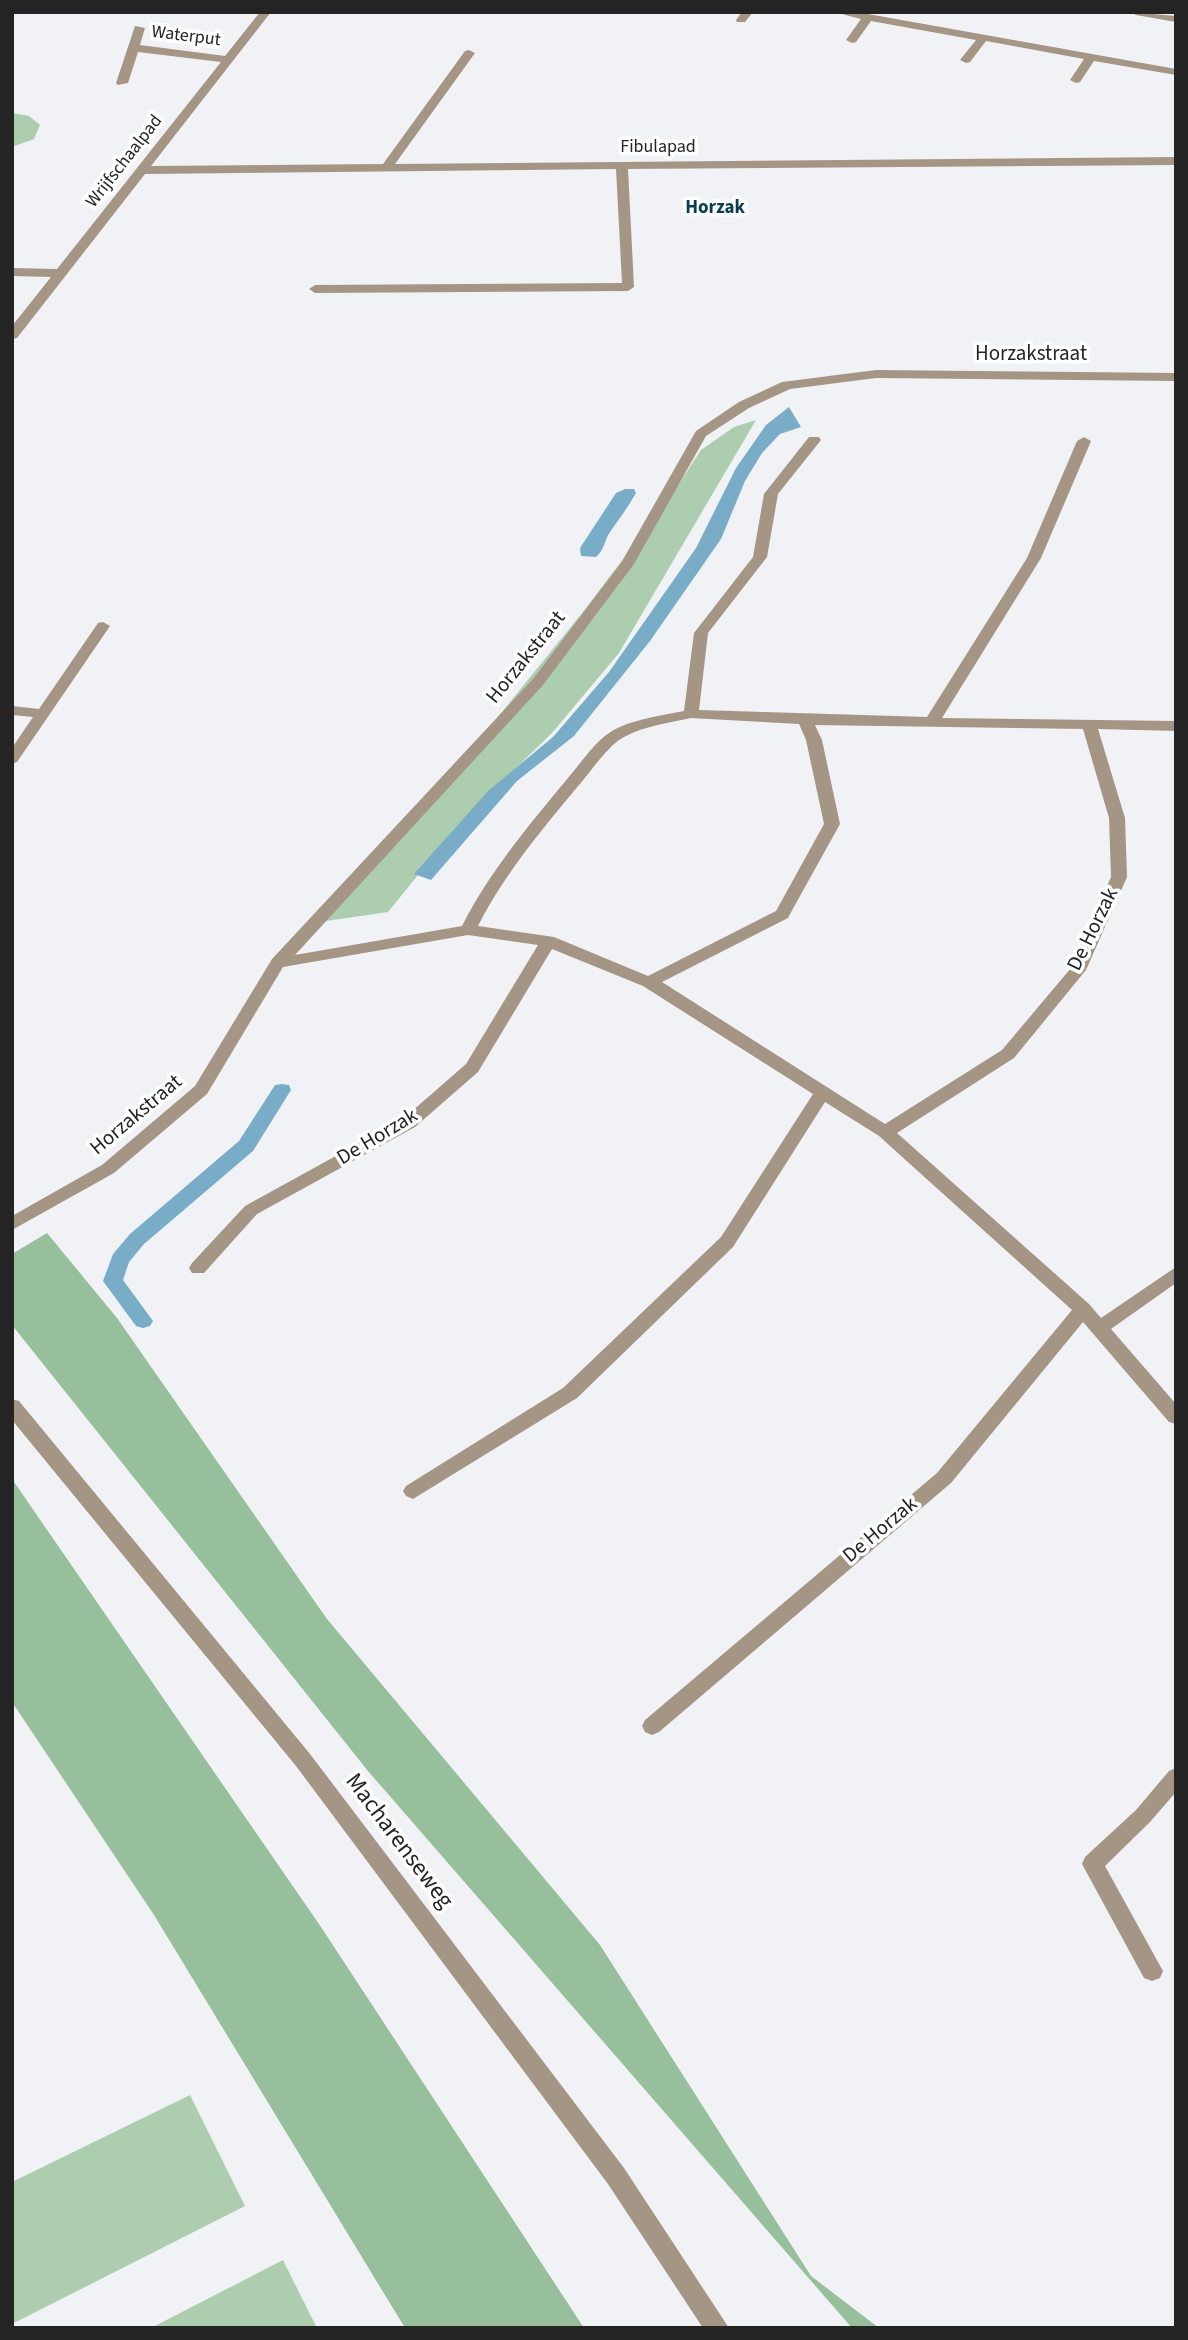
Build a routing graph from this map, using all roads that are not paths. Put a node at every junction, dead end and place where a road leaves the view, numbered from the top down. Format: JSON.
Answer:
{"nodes":[{"id":1,"x":266,"y":12,"type":"edge"},
{"id":2,"x":839,"y":12,"type":"edge"},
{"id":3,"x":930,"y":12,"type":"edge"},
{"id":4,"x":1136,"y":12,"type":"edge"},
{"id":5,"x":868,"y":18,"type":"junction"},
{"id":6,"x":1176,"y":19,"type":"edge"},
{"id":7,"x":921,"y":27,"type":"junction"},
{"id":8,"x":139,"y":28,"type":"dead end"},
{"id":9,"x":983,"y":38,"type":"junction"},
{"id":10,"x":852,"y":40,"type":"dead end"},
{"id":11,"x":134,"y":48,"type":"junction"},
{"id":12,"x":469,"y":53,"type":"dead end"},
{"id":13,"x":1091,"y":57,"type":"junction"},
{"id":14,"x":229,"y":60,"type":"junction"},
{"id":15,"x":966,"y":60,"type":"dead end"},
{"id":16,"x":1176,"y":72,"type":"edge"},
{"id":17,"x":1076,"y":80,"type":"dead end"},
{"id":18,"x":122,"y":83,"type":"dead end"},
{"id":19,"x":1176,"y":161,"type":"edge"},
{"id":20,"x":622,"y":166,"type":"junction"},
{"id":21,"x":387,"y":168,"type":"junction"},
{"id":22,"x":141,"y":170,"type":"junction"},
{"id":23,"x":12,"y":272,"type":"edge"},
{"id":24,"x":60,"y":273,"type":"junction"},
{"id":25,"x":315,"y":289,"type":"dead end"},
{"id":26,"x":12,"y":335,"type":"edge"},
{"id":27,"x":1176,"y":377,"type":"edge"},
{"id":28,"x":814,"y":440,"type":"dead end"},
{"id":29,"x":1084,"y":441,"type":"dead end"},
{"id":30,"x":103,"y":626,"type":"dead end"},
{"id":31,"x":12,"y":710,"type":"edge"},
{"id":32,"x":691,"y":714,"type":"junction"},
{"id":33,"x":42,"y":715,"type":"junction"},
{"id":34,"x":805,"y":720,"type":"junction"},
{"id":35,"x":931,"y":723,"type":"junction"},
{"id":36,"x":1089,"y":725,"type":"junction"},
{"id":37,"x":1176,"y":726,"type":"edge"},
{"id":38,"x":12,"y":759,"type":"edge"},
{"id":39,"x":468,"y":930,"type":"junction"},
{"id":40,"x":548,"y":941,"type":"junction"},
{"id":41,"x":278,"y":963,"type":"junction"},
{"id":42,"x":649,"y":982,"type":"junction"},
{"id":43,"x":823,"y":1092,"type":"junction"},
{"id":44,"x":885,"y":1132,"type":"junction"},
{"id":45,"x":12,"y":1224,"type":"edge"},
{"id":46,"x":198,"y":1268,"type":"dead end"},
{"id":47,"x":1176,"y":1274,"type":"edge"},
{"id":48,"x":1083,"y":1309,"type":"junction"},
{"id":49,"x":1101,"y":1327,"type":"junction"},
{"id":50,"x":12,"y":1406,"type":"edge"},
{"id":51,"x":1176,"y":1417,"type":"edge"},
{"id":52,"x":413,"y":1491,"type":"dead end"},
{"id":53,"x":652,"y":1726,"type":"dead end"},
{"id":54,"x":1176,"y":1777,"type":"edge"},
{"id":55,"x":1152,"y":1971,"type":"dead end"},
{"id":56,"x":717,"y":2328,"type":"edge"}],
"edges":[{"from":1,"to":14,"type":"street","name":"Wrijfschaalpad"},
{"from":2,"to":5,"type":"street"},
{"from":3,"to":7,"type":"street"},
{"from":4,"to":6,"type":"street"},
{"from":5,"to":7,"type":"street"},
{"from":5,"to":10,"type":"street"},
{"from":7,"to":9,"type":"street"},
{"from":8,"to":11,"type":"street"},
{"from":9,"to":13,"type":"street"},
{"from":9,"to":15,"type":"street"},
{"from":11,"to":14,"type":"street","name":"Waterput"},
{"from":11,"to":18,"type":"street","name":"Waterput"},
{"from":12,"to":21,"type":"street"},
{"from":13,"to":16,"type":"street"},
{"from":13,"to":17,"type":"street"},
{"from":14,"to":22,"type":"street","name":"Wrijfschaalpad"},
{"from":19,"to":20,"type":"street","name":"Fibulapad"},
{"from":20,"to":21,"type":"street","name":"Fibulapad"},
{"from":20,"to":25,"type":"street"},
{"from":21,"to":22,"type":"street","name":"Fibulapad"},
{"from":22,"to":24,"type":"street","name":"Wrijfschaalpad"},
{"from":23,"to":24,"type":"street"},
{"from":24,"to":26,"type":"street","name":"Wrijfschaalpad"},
{"from":27,"to":41,"type":"street","name":"Horzakstraat"},
{"from":28,"to":32,"type":"street"},
{"from":29,"to":35,"type":"street"},
{"from":30,"to":33,"type":"street"},
{"from":31,"to":33,"type":"street"},
{"from":32,"to":34,"type":"street"},
{"from":32,"to":39,"type":"street"},
{"from":33,"to":38,"type":"street"},
{"from":34,"to":35,"type":"street"},
{"from":34,"to":42,"type":"street"},
{"from":35,"to":36,"type":"street"},
{"from":36,"to":37,"type":"street"},
{"from":36,"to":44,"type":"street","name":"De Horzak"},
{"from":39,"to":40,"type":"street"},
{"from":39,"to":41,"type":"street"},
{"from":40,"to":42,"type":"street"},
{"from":40,"to":46,"type":"street","name":"De Horzak"},
{"from":41,"to":45,"type":"street","name":"Horzakstraat"},
{"from":42,"to":43,"type":"street"},
{"from":43,"to":44,"type":"street"},
{"from":43,"to":52,"type":"street"},
{"from":44,"to":48,"type":"street"},
{"from":47,"to":49,"type":"street"},
{"from":48,"to":49,"type":"street"},
{"from":48,"to":53,"type":"street","name":"De Horzak"},
{"from":49,"to":51,"type":"street"},
{"from":50,"to":56,"type":"street","name":"Macharenseweg"},
{"from":54,"to":55,"type":"street"}]}
